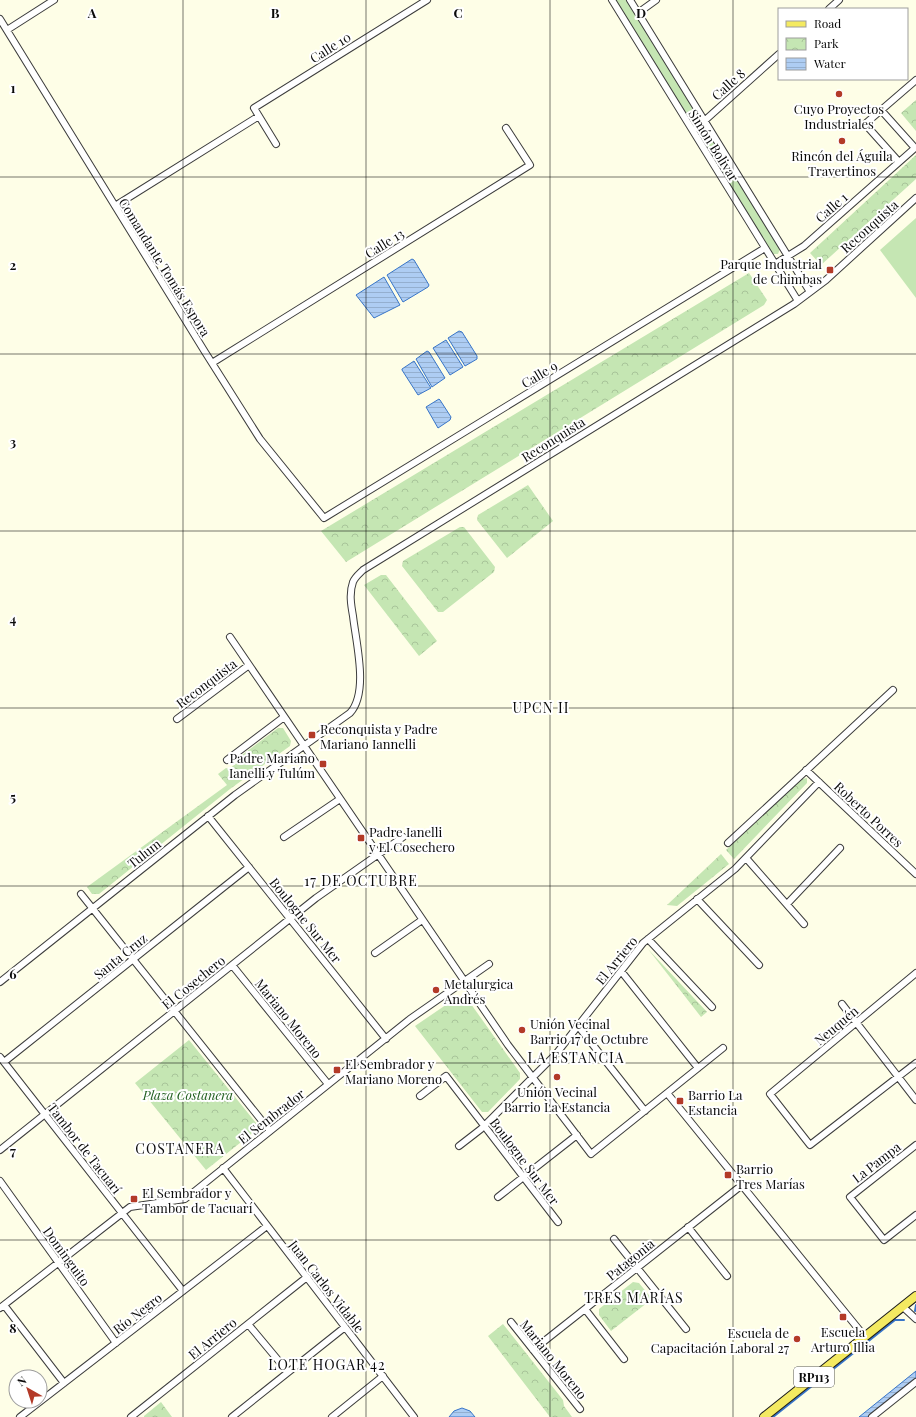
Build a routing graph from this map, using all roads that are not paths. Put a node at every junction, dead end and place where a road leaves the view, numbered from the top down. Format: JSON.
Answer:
{"nodes":[{"id":1,"x":54,"y":0,"type":"edge"},
{"id":2,"x":426,"y":0,"type":"edge"},
{"id":3,"x":612,"y":0,"type":"edge"},
{"id":4,"x":630,"y":0,"type":"edge"},
{"id":5,"x":656,"y":0,"type":"edge"},
{"id":6,"x":839,"y":0,"type":"edge"},
{"id":7,"x":830,"y":8,"type":"edge"},
{"id":8,"x":638,"y":13,"type":"junction"},
{"id":9,"x":0,"y":18,"type":"edge"},
{"id":10,"x":7,"y":30,"type":"junction"},
{"id":11,"x":778,"y":55,"type":"edge"},
{"id":12,"x":916,"y":80,"type":"edge"},
{"id":13,"x":881,"y":110,"type":"junction"},
{"id":14,"x":259,"y":116,"type":"junction"},
{"id":15,"x":704,"y":120,"type":"junction"},
{"id":16,"x":506,"y":128,"type":"dead end"},
{"id":17,"x":693,"y":131,"type":"junction"},
{"id":18,"x":276,"y":144,"type":"dead end"},
{"id":19,"x":899,"y":162,"type":"junction"},
{"id":20,"x":916,"y":198,"type":"edge"},
{"id":21,"x":116,"y":206,"type":"junction"},
{"id":22,"x":765,"y":248,"type":"junction"},
{"id":23,"x":788,"y":256,"type":"junction"},
{"id":24,"x":775,"y":264,"type":"junction"},
{"id":25,"x":810,"y":292,"type":"junction"},
{"id":26,"x":798,"y":301,"type":"junction"},
{"id":27,"x":212,"y":363,"type":"junction"},
{"id":28,"x":324,"y":518,"type":"joint"},
{"id":29,"x":230,"y":637,"type":"dead end"},
{"id":30,"x":249,"y":665,"type":"junction"},
{"id":31,"x":893,"y":690,"type":"dead end"},
{"id":32,"x":284,"y":717,"type":"junction"},
{"id":33,"x":177,"y":719,"type":"dead end"},
{"id":34,"x":304,"y":746,"type":"junction"},
{"id":35,"x":227,"y":760,"type":"dead end"},
{"id":36,"x":806,"y":770,"type":"junction"},
{"id":37,"x":819,"y":782,"type":"junction"},
{"id":38,"x":340,"y":798,"type":"junction"},
{"id":39,"x":208,"y":816,"type":"junction"},
{"id":40,"x":284,"y":837,"type":"dead end"},
{"id":41,"x":403,"y":837,"type":"dead end"},
{"id":42,"x":728,"y":843,"type":"dead end"},
{"id":43,"x":840,"y":848,"type":"dead end"},
{"id":44,"x":378,"y":855,"type":"junction"},
{"id":45,"x":746,"y":858,"type":"junction"},
{"id":46,"x":249,"y":867,"type":"junction"},
{"id":47,"x":916,"y":874,"type":"edge"},
{"id":48,"x":81,"y":894,"type":"dead end"},
{"id":49,"x":697,"y":899,"type":"junction"},
{"id":50,"x":787,"y":904,"type":"junction"},
{"id":51,"x":92,"y":908,"type":"junction"},
{"id":52,"x":290,"y":918,"type":"junction"},
{"id":53,"x":422,"y":920,"type":"junction"},
{"id":54,"x":804,"y":924,"type":"dead end"},
{"id":55,"x":648,"y":939,"type":"junction"},
{"id":56,"x":375,"y":953,"type":"dead end"},
{"id":57,"x":133,"y":959,"type":"junction"},
{"id":58,"x":489,"y":964,"type":"dead end"},
{"id":59,"x":232,"y":965,"type":"junction"},
{"id":60,"x":759,"y":965,"type":"dead end"},
{"id":61,"x":621,"y":971,"type":"junction"},
{"id":62,"x":916,"y":973,"type":"edge"},
{"id":63,"x":0,"y":982,"type":"edge"},
{"id":64,"x":464,"y":982,"type":"junction"},
{"id":65,"x":842,"y":1004,"type":"dead end"},
{"id":66,"x":712,"y":1007,"type":"dead end"},
{"id":67,"x":174,"y":1011,"type":"junction"},
{"id":68,"x":856,"y":1022,"type":"junction"},
{"id":69,"x":578,"y":1026,"type":"junction"},
{"id":70,"x":386,"y":1039,"type":"junction"},
{"id":71,"x":723,"y":1048,"type":"dead end"},
{"id":72,"x":2,"y":1060,"type":"edge"},
{"id":73,"x":916,"y":1063,"type":"edge"},
{"id":74,"x":698,"y":1068,"type":"junction"},
{"id":75,"x":532,"y":1077,"type":"junction"},
{"id":76,"x":898,"y":1077,"type":"junction"},
{"id":77,"x":328,"y":1084,"type":"junction"},
{"id":78,"x":667,"y":1093,"type":"junction"},
{"id":79,"x":420,"y":1096,"type":"dead end"},
{"id":80,"x":916,"y":1100,"type":"edge"},
{"id":81,"x":645,"y":1111,"type":"junction"},
{"id":82,"x":45,"y":1114,"type":"junction"},
{"id":83,"x":484,"y":1126,"type":"junction"},
{"id":84,"x":270,"y":1131,"type":"junction"},
{"id":85,"x":577,"y":1135,"type":"junction"},
{"id":86,"x":916,"y":1145,"type":"edge"},
{"id":87,"x":459,"y":1146,"type":"dead end"},
{"id":88,"x":0,"y":1150,"type":"edge"},
{"id":89,"x":223,"y":1168,"type":"junction"},
{"id":90,"x":524,"y":1177,"type":"junction"},
{"id":91,"x":0,"y":1181,"type":"edge"},
{"id":92,"x":742,"y":1185,"type":"junction"},
{"id":93,"x":498,"y":1197,"type":"dead end"},
{"id":94,"x":122,"y":1213,"type":"junction"},
{"id":95,"x":916,"y":1215,"type":"edge"},
{"id":96,"x":558,"y":1222,"type":"dead end"},
{"id":97,"x":267,"y":1226,"type":"junction"},
{"id":98,"x":688,"y":1227,"type":"junction"},
{"id":99,"x":614,"y":1239,"type":"dead end"},
{"id":100,"x":58,"y":1262,"type":"junction"},
{"id":101,"x":637,"y":1268,"type":"junction"},
{"id":102,"x":727,"y":1276,"type":"dead end"},
{"id":103,"x":307,"y":1277,"type":"junction"},
{"id":104,"x":183,"y":1291,"type":"junction"},
{"id":105,"x":916,"y":1296,"type":"edge"},
{"id":106,"x":2,"y":1306,"type":"edge"},
{"id":107,"x":902,"y":1307,"type":"junction"},
{"id":108,"x":585,"y":1309,"type":"junction"},
{"id":109,"x":916,"y":1319,"type":"edge"},
{"id":110,"x":510,"y":1322,"type":"dead end"},
{"id":111,"x":248,"y":1324,"type":"junction"},
{"id":112,"x":345,"y":1327,"type":"junction"},
{"id":113,"x":686,"y":1330,"type":"dead end"},
{"id":114,"x":865,"y":1337,"type":"junction"},
{"id":115,"x":116,"y":1343,"type":"junction"},
{"id":116,"x":533,"y":1350,"type":"junction"},
{"id":117,"x":624,"y":1359,"type":"dead end"},
{"id":118,"x":288,"y":1372,"type":"junction"},
{"id":119,"x":383,"y":1376,"type":"junction"},
{"id":120,"x":916,"y":1382,"type":"edge"},
{"id":121,"x":64,"y":1383,"type":"junction"},
{"id":122,"x":580,"y":1409,"type":"dead end"},
{"id":123,"x":20,"y":1417,"type":"edge"},
{"id":124,"x":131,"y":1417,"type":"edge"},
{"id":125,"x":232,"y":1417,"type":"edge"},
{"id":126,"x":332,"y":1417,"type":"edge"},
{"id":127,"x":414,"y":1417,"type":"edge"},
{"id":128,"x":764,"y":1417,"type":"edge"},
{"id":129,"x":872,"y":1417,"type":"edge"}],
"edges":[{"from":1,"to":10,"type":"street"},
{"from":2,"to":14,"type":"street","name":"Calle 10"},
{"from":3,"to":17,"type":"street","name":"Simón Bolivar"},
{"from":4,"to":8,"type":"street","name":"Simón Bolivar"},
{"from":5,"to":8,"type":"street"},
{"from":6,"to":7,"type":"street"},
{"from":8,"to":15,"type":"street","name":"Simón Bolivar"},
{"from":9,"to":10,"type":"street","name":"Comandante Tomás Espora"},
{"from":10,"to":21,"type":"street","name":"Comandante Tomás Espora"},
{"from":11,"to":15,"type":"street","name":"Calle 8"},
{"from":12,"to":13,"type":"street"},
{"from":13,"to":19,"type":"street"},
{"from":13,"to":19,"type":"street","name":"Calle 1"},
{"from":14,"to":18,"type":"street"},
{"from":14,"to":21,"type":"street"},
{"from":15,"to":17,"type":"street","name":"Calle 8"},
{"from":15,"to":23,"type":"street","name":"Simón Bolivar"},
{"from":16,"to":27,"type":"street","name":"Calle 13"},
{"from":17,"to":22,"type":"street","name":"Simón Bolivar"},
{"from":19,"to":23,"type":"street","name":"Calle 1"},
{"from":20,"to":25,"type":"street","name":"Reconquista"},
{"from":21,"to":27,"type":"street","name":"Comandante Tomás Espora"},
{"from":22,"to":24,"type":"street","name":"Simón Bolivar"},
{"from":22,"to":28,"type":"street","name":"Calle 9"},
{"from":23,"to":24,"type":"street","name":"Calle 1"},
{"from":23,"to":25,"type":"street","name":"Simón Bolivar"},
{"from":24,"to":26,"type":"street","name":"Simón Bolivar"},
{"from":25,"to":26,"type":"street","name":"Reconquista"},
{"from":26,"to":34,"type":"street","name":"Reconquista"},
{"from":27,"to":28,"type":"street","name":"Comandante Tomás Espora"},
{"from":29,"to":30,"type":"street"},
{"from":30,"to":32,"type":"street"},
{"from":30,"to":33,"type":"street","name":"Reconquista"},
{"from":31,"to":36,"type":"street"},
{"from":32,"to":34,"type":"street"},
{"from":32,"to":35,"type":"street"},
{"from":34,"to":38,"type":"street"},
{"from":34,"to":39,"type":"street","name":"Tulum"},
{"from":36,"to":37,"type":"street","name":"Roberto Porres"},
{"from":36,"to":42,"type":"street"},
{"from":37,"to":45,"type":"street","name":"El Arriero"},
{"from":37,"to":47,"type":"street","name":"Roberto Porres"},
{"from":38,"to":40,"type":"street"},
{"from":38,"to":44,"type":"street"},
{"from":39,"to":46,"type":"street","name":"Boulogne Sur Mer"},
{"from":39,"to":51,"type":"street","name":"Tulum"},
{"from":41,"to":44,"type":"street","name":"El Cosechero"},
{"from":43,"to":50,"type":"street"},
{"from":44,"to":52,"type":"street","name":"El Cosechero"},
{"from":44,"to":53,"type":"street"},
{"from":45,"to":49,"type":"street","name":"El Arriero"},
{"from":45,"to":50,"type":"street"},
{"from":46,"to":52,"type":"street","name":"Boulogne Sur Mer"},
{"from":46,"to":57,"type":"street","name":"Santa Cruz"},
{"from":48,"to":51,"type":"street"},
{"from":49,"to":55,"type":"street","name":"El Arriero"},
{"from":49,"to":60,"type":"street"},
{"from":50,"to":54,"type":"street"},
{"from":51,"to":57,"type":"street"},
{"from":51,"to":63,"type":"street","name":"Tulum"},
{"from":52,"to":59,"type":"street","name":"El Cosechero"},
{"from":52,"to":70,"type":"street","name":"Boulogne Sur Mer"},
{"from":53,"to":56,"type":"street"},
{"from":53,"to":64,"type":"street"},
{"from":55,"to":61,"type":"street","name":"El Arriero"},
{"from":55,"to":66,"type":"street"},
{"from":57,"to":67,"type":"street"},
{"from":57,"to":72,"type":"street","name":"Santa Cruz"},
{"from":58,"to":64,"type":"street","name":"El Sembrador"},
{"from":59,"to":67,"type":"street","name":"El Cosechero"},
{"from":59,"to":77,"type":"street","name":"Mariano Moreno"},
{"from":61,"to":69,"type":"street","name":"El Arriero"},
{"from":61,"to":74,"type":"street"},
{"from":62,"to":68,"type":"street","name":"Neuquén"},
{"from":64,"to":70,"type":"street","name":"El Sembrador"},
{"from":64,"to":75,"type":"street"},
{"from":65,"to":68,"type":"street"},
{"from":67,"to":82,"type":"street","name":"El Cosechero"},
{"from":67,"to":84,"type":"street"},
{"from":68,"to":76,"type":"street"},
{"from":68,"to":76,"type":"street","name":"Neuquén"},
{"from":69,"to":75,"type":"street","name":"El Arriero"},
{"from":69,"to":81,"type":"street"},
{"from":70,"to":77,"type":"street","name":"El Sembrador"},
{"from":71,"to":74,"type":"street"},
{"from":72,"to":82,"type":"street","name":"Tambor de Tacuarí"},
{"from":73,"to":76,"type":"street"},
{"from":74,"to":78,"type":"street"},
{"from":75,"to":83,"type":"street","name":"El Arriero"},
{"from":75,"to":85,"type":"street"},
{"from":76,"to":80,"type":"street"},
{"from":77,"to":84,"type":"street","name":"El Sembrador"},
{"from":78,"to":81,"type":"street"},
{"from":78,"to":92,"type":"street"},
{"from":79,"to":83,"type":"street","name":"Boulogne Sur Mer"},
{"from":81,"to":85,"type":"street"},
{"from":82,"to":88,"type":"street","name":"El Cosechero"},
{"from":82,"to":94,"type":"street","name":"Tambor de Tacuarí"},
{"from":83,"to":87,"type":"street","name":"El Arriero"},
{"from":83,"to":90,"type":"street","name":"Boulogne Sur Mer"},
{"from":84,"to":89,"type":"street","name":"El Sembrador"},
{"from":85,"to":90,"type":"street"},
{"from":86,"to":95,"type":"street","name":"La Pampa"},
{"from":89,"to":94,"type":"street","name":"El Sembrador"},
{"from":89,"to":97,"type":"street","name":"Juan Carlos Vidable"},
{"from":90,"to":93,"type":"street"},
{"from":90,"to":96,"type":"street","name":"Boulogne Sur Mer"},
{"from":91,"to":100,"type":"street","name":"Dominguito"},
{"from":92,"to":98,"type":"street","name":"Patagonia"},
{"from":92,"to":114,"type":"street"},
{"from":94,"to":100,"type":"street","name":"El Sembrador"},
{"from":94,"to":104,"type":"street","name":"Tambor de Tacuarí"},
{"from":97,"to":103,"type":"street","name":"Juan Carlos Vidable"},
{"from":97,"to":104,"type":"street","name":"Río Negro"},
{"from":98,"to":101,"type":"street","name":"Patagonia"},
{"from":98,"to":102,"type":"street"},
{"from":99,"to":101,"type":"street"},
{"from":100,"to":106,"type":"street","name":"El Sembrador"},
{"from":100,"to":115,"type":"street","name":"Dominguito"},
{"from":101,"to":108,"type":"street","name":"Patagonia"},
{"from":101,"to":113,"type":"street"},
{"from":103,"to":111,"type":"street","name":"El Arriero"},
{"from":103,"to":112,"type":"street","name":"Juan Carlos Vidable"},
{"from":104,"to":115,"type":"street","name":"Río Negro"},
{"from":105,"to":107,"type":"main road","number":"RP113"},
{"from":106,"to":121,"type":"street"},
{"from":107,"to":109,"type":"street"},
{"from":107,"to":114,"type":"main road","number":"RP113"},
{"from":108,"to":116,"type":"street","name":"Patagonia"},
{"from":108,"to":117,"type":"street"},
{"from":110,"to":116,"type":"street","name":"Mariano Moreno"},
{"from":111,"to":118,"type":"street"},
{"from":111,"to":124,"type":"street","name":"El Arriero"},
{"from":112,"to":118,"type":"street"},
{"from":112,"to":119,"type":"street","name":"Juan Carlos Vidable"},
{"from":114,"to":128,"type":"main road","number":"RP113"},
{"from":115,"to":121,"type":"street","name":"Río Negro"},
{"from":116,"to":122,"type":"street","name":"Mariano Moreno"},
{"from":118,"to":125,"type":"street"},
{"from":119,"to":126,"type":"street"},
{"from":119,"to":127,"type":"street","name":"Juan Carlos Vidable"},
{"from":120,"to":129,"type":"street"},
{"from":121,"to":123,"type":"street","name":"Río Negro"}]}
